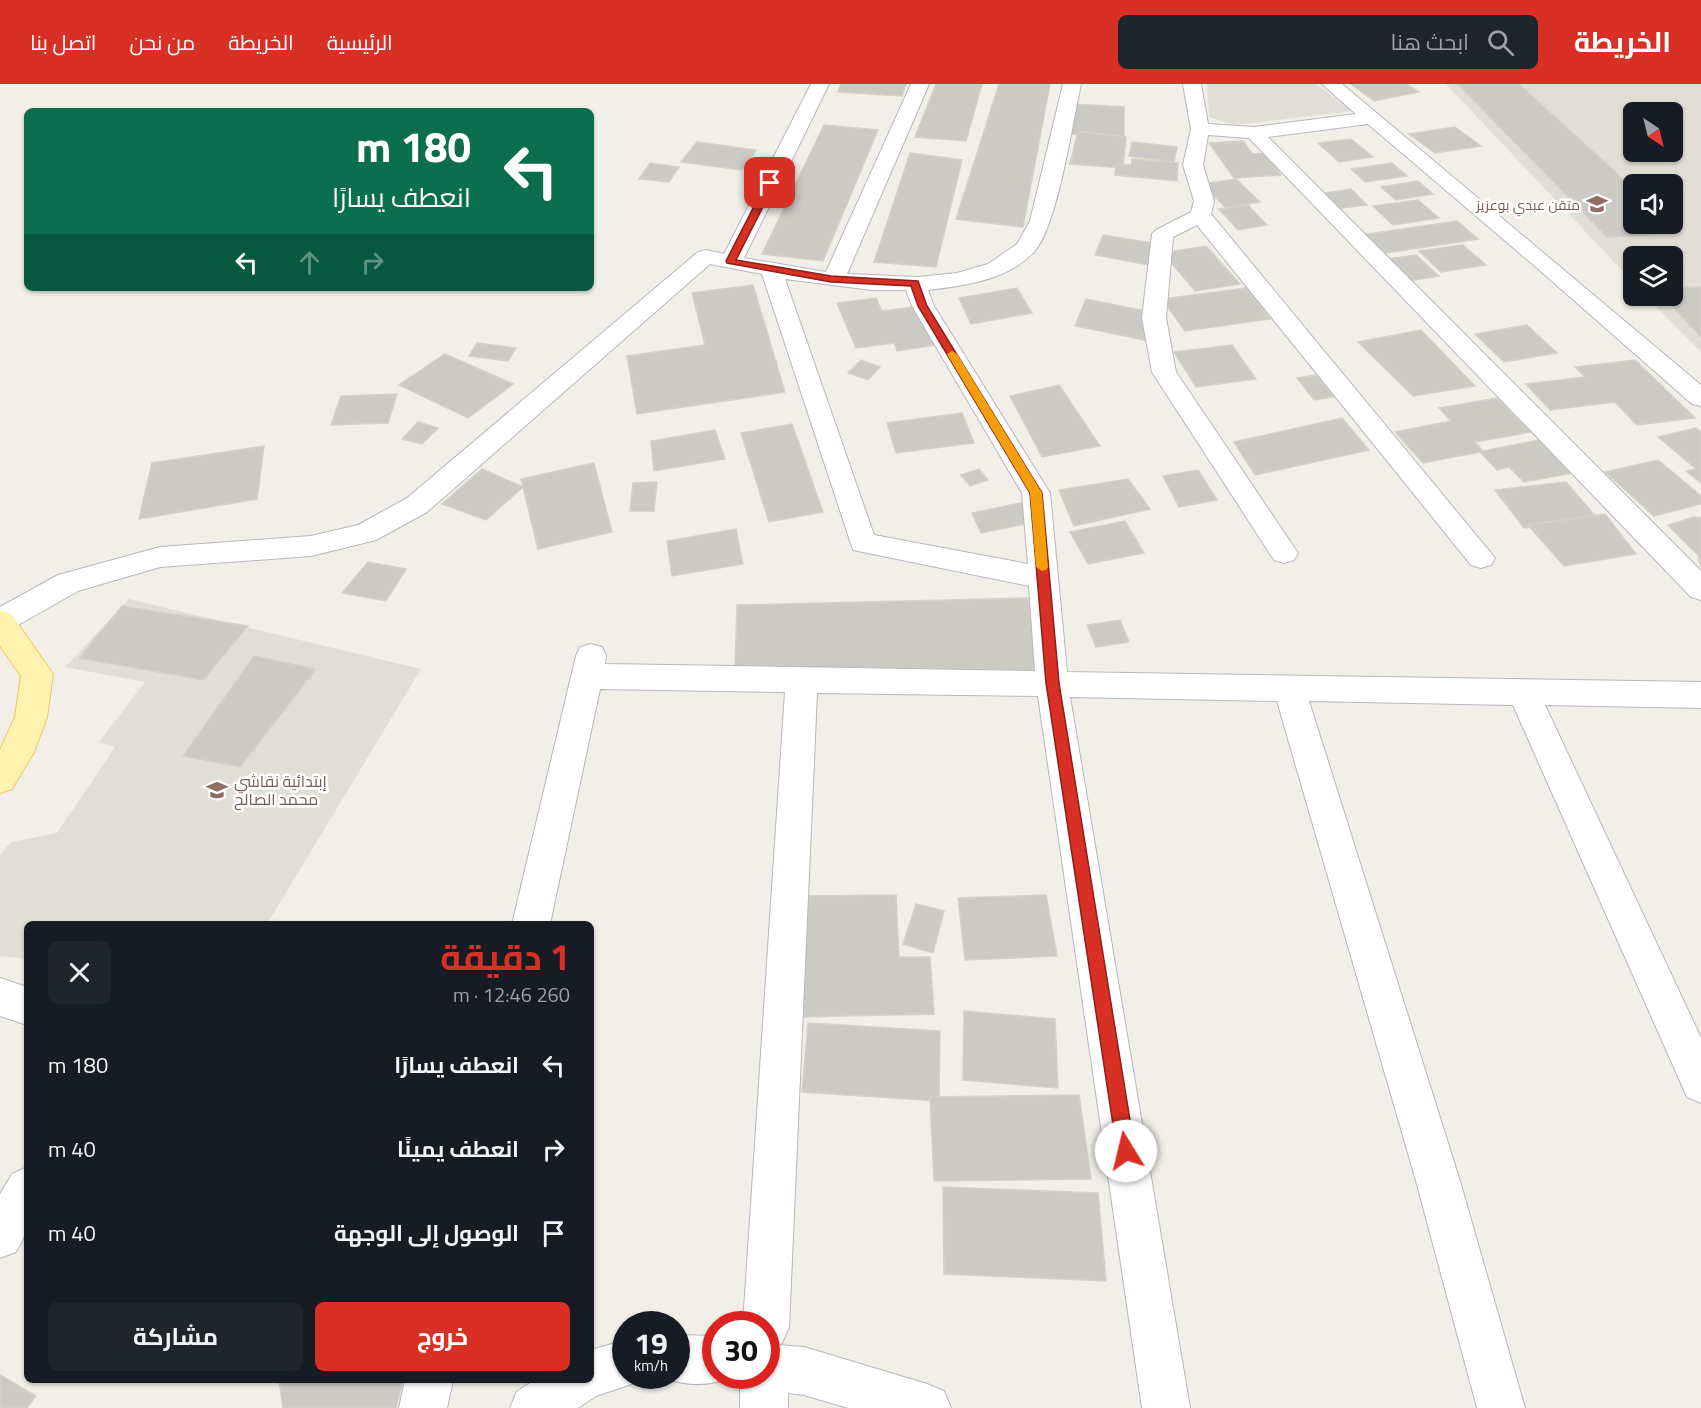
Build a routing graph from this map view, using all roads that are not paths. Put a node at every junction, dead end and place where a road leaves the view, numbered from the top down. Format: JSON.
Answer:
{"nodes":[{"id":1,"x":820,"y":84,"type":"edge"},
{"id":2,"x":920,"y":84,"type":"edge"},
{"id":3,"x":1072,"y":84,"type":"edge"},
{"id":4,"x":1192,"y":84,"type":"edge"},
{"id":5,"x":1331,"y":84,"type":"edge"},
{"id":6,"x":1371,"y":118,"type":"junction"},
{"id":7,"x":1200,"y":129,"type":"junction"},
{"id":8,"x":1254,"y":133,"type":"junction"},
{"id":9,"x":1200,"y":215,"type":"junction"},
{"id":10,"x":731,"y":261,"type":"junction"},
{"id":11,"x":771,"y":269,"type":"junction"},
{"id":12,"x":834,"y":279,"type":"junction"},
{"id":13,"x":914,"y":283,"type":"junction"},
{"id":14,"x":1701,"y":398,"type":"edge"},
{"id":15,"x":1284,"y":553,"type":"dead end"},
{"id":16,"x":1481,"y":558,"type":"dead end"},
{"id":17,"x":1043,"y":578,"type":"junction"},
{"id":18,"x":1701,"y":589,"type":"edge"},
{"id":19,"x":0,"y":622,"type":"edge"},
{"id":20,"x":802,"y":679,"type":"junction"},
{"id":21,"x":1052,"y":683,"type":"junction"},
{"id":22,"x":1288,"y":687,"type":"junction"},
{"id":23,"x":1522,"y":691,"type":"junction"},
{"id":24,"x":1701,"y":695,"type":"edge"},
{"id":25,"x":0,"y":779,"type":"edge"},
{"id":26,"x":532,"y":921,"type":"edge"},
{"id":27,"x":0,"y":997,"type":"edge"},
{"id":28,"x":24,"y":1005,"type":"edge"},
{"id":29,"x":1701,"y":1083,"type":"edge"},
{"id":30,"x":24,"y":1194,"type":"edge"},
{"id":31,"x":0,"y":1236,"type":"edge"},
{"id":32,"x":767,"y":1311,"type":"edge"},
{"id":33,"x":612,"y":1367,"type":"edge"},
{"id":34,"x":780,"y":1369,"type":"edge"},
{"id":35,"x":594,"y":1373,"type":"edge"},
{"id":36,"x":428,"y":1383,"type":"edge"},
{"id":37,"x":574,"y":1383,"type":"edge"},
{"id":38,"x":764,"y":1389,"type":"edge"},
{"id":39,"x":423,"y":1408,"type":"edge"},
{"id":40,"x":534,"y":1408,"type":"edge"},
{"id":41,"x":764,"y":1408,"type":"edge"},
{"id":42,"x":927,"y":1408,"type":"edge"},
{"id":43,"x":1166,"y":1408,"type":"edge"},
{"id":44,"x":1501,"y":1408,"type":"edge"}],
"edges":[{"from":1,"to":10,"type":"street"},
{"from":2,"to":12,"type":"street"},
{"from":3,"to":13,"type":"street"},
{"from":4,"to":7,"type":"street"},
{"from":5,"to":6,"type":"street"},
{"from":6,"to":8,"type":"street"},
{"from":6,"to":14,"type":"street"},
{"from":7,"to":8,"type":"street"},
{"from":7,"to":9,"type":"street"},
{"from":8,"to":18,"type":"street"},
{"from":9,"to":15,"type":"street"},
{"from":9,"to":16,"type":"street"},
{"from":10,"to":11,"type":"street"},
{"from":10,"to":19,"type":"street"},
{"from":11,"to":12,"type":"street"},
{"from":11,"to":17,"type":"street"},
{"from":12,"to":13,"type":"street"},
{"from":13,"to":17,"type":"street"},
{"from":17,"to":21,"type":"street"},
{"from":19,"to":25,"type":"main road"},
{"from":20,"to":21,"type":"street"},
{"from":20,"to":26,"type":"street"},
{"from":20,"to":32,"type":"street"},
{"from":21,"to":22,"type":"street"},
{"from":21,"to":43,"type":"street"},
{"from":22,"to":23,"type":"street"},
{"from":22,"to":44,"type":"street"},
{"from":23,"to":24,"type":"street"},
{"from":23,"to":29,"type":"street"},
{"from":27,"to":28,"type":"street"},
{"from":30,"to":31,"type":"street"},
{"from":33,"to":35,"type":"street"},
{"from":34,"to":42,"type":"street"},
{"from":36,"to":39,"type":"street"},
{"from":37,"to":40,"type":"street"},
{"from":38,"to":41,"type":"street"}]}
